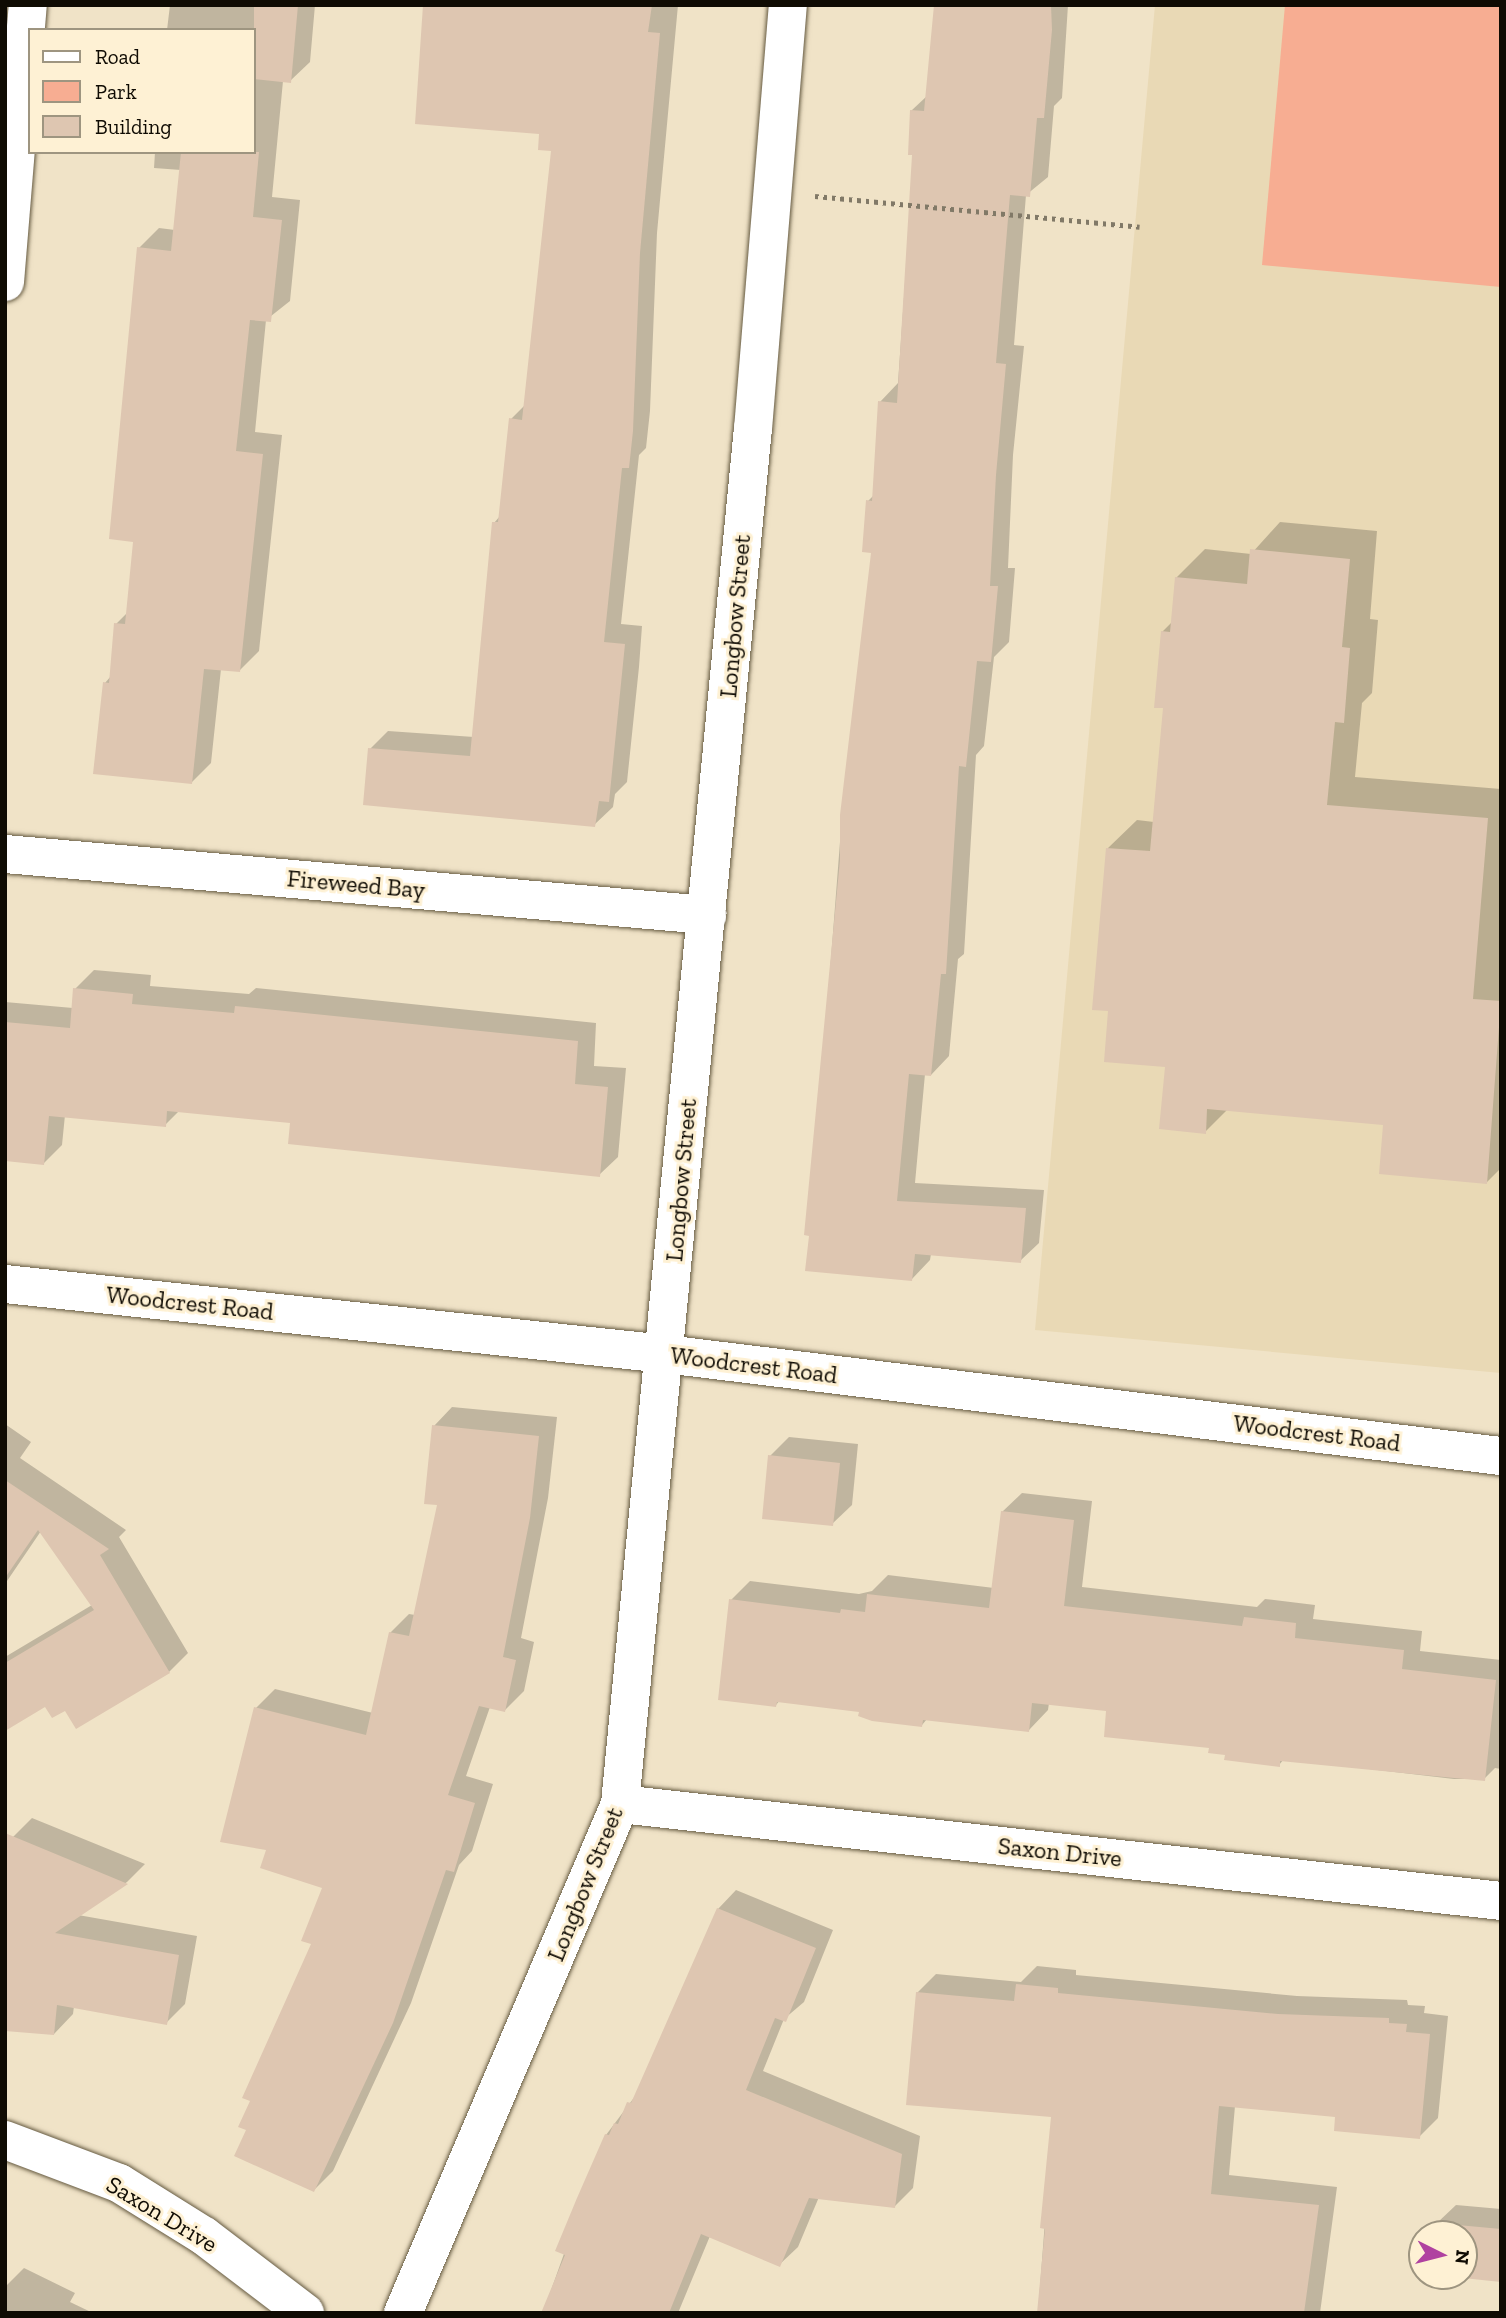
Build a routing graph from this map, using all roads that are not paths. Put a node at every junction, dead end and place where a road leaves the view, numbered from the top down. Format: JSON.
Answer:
{"nodes":[{"id":1,"x":27,"y":5,"type":"edge"},
{"id":2,"x":788,"y":5,"type":"edge"},
{"id":3,"x":5,"y":282,"type":"edge"},
{"id":4,"x":5,"y":854,"type":"edge"},
{"id":5,"x":707,"y":915,"type":"junction"},
{"id":6,"x":5,"y":1284,"type":"edge"},
{"id":7,"x":665,"y":1354,"type":"junction"},
{"id":8,"x":1501,"y":1456,"type":"edge"},
{"id":9,"x":620,"y":1804,"type":"junction"},
{"id":10,"x":1501,"y":1901,"type":"edge"},
{"id":11,"x":5,"y":2140,"type":"edge"},
{"id":12,"x":305,"y":2313,"type":"edge"},
{"id":13,"x":404,"y":2313,"type":"edge"}],
"edges":[{"from":1,"to":3,"type":"street"},
{"from":2,"to":5,"type":"street","name":"Longbow Street"},
{"from":4,"to":5,"type":"street","name":"Fireweed Bay"},
{"from":5,"to":7,"type":"street","name":"Longbow Street"},
{"from":6,"to":7,"type":"street","name":"Woodcrest Road"},
{"from":7,"to":8,"type":"street","name":"Woodcrest Road"},
{"from":7,"to":9,"type":"street","name":"Longbow Street"},
{"from":9,"to":10,"type":"street","name":"Saxon Drive"},
{"from":9,"to":13,"type":"street","name":"Longbow Street"},
{"from":11,"to":12,"type":"street","name":"Saxon Drive"}]}
